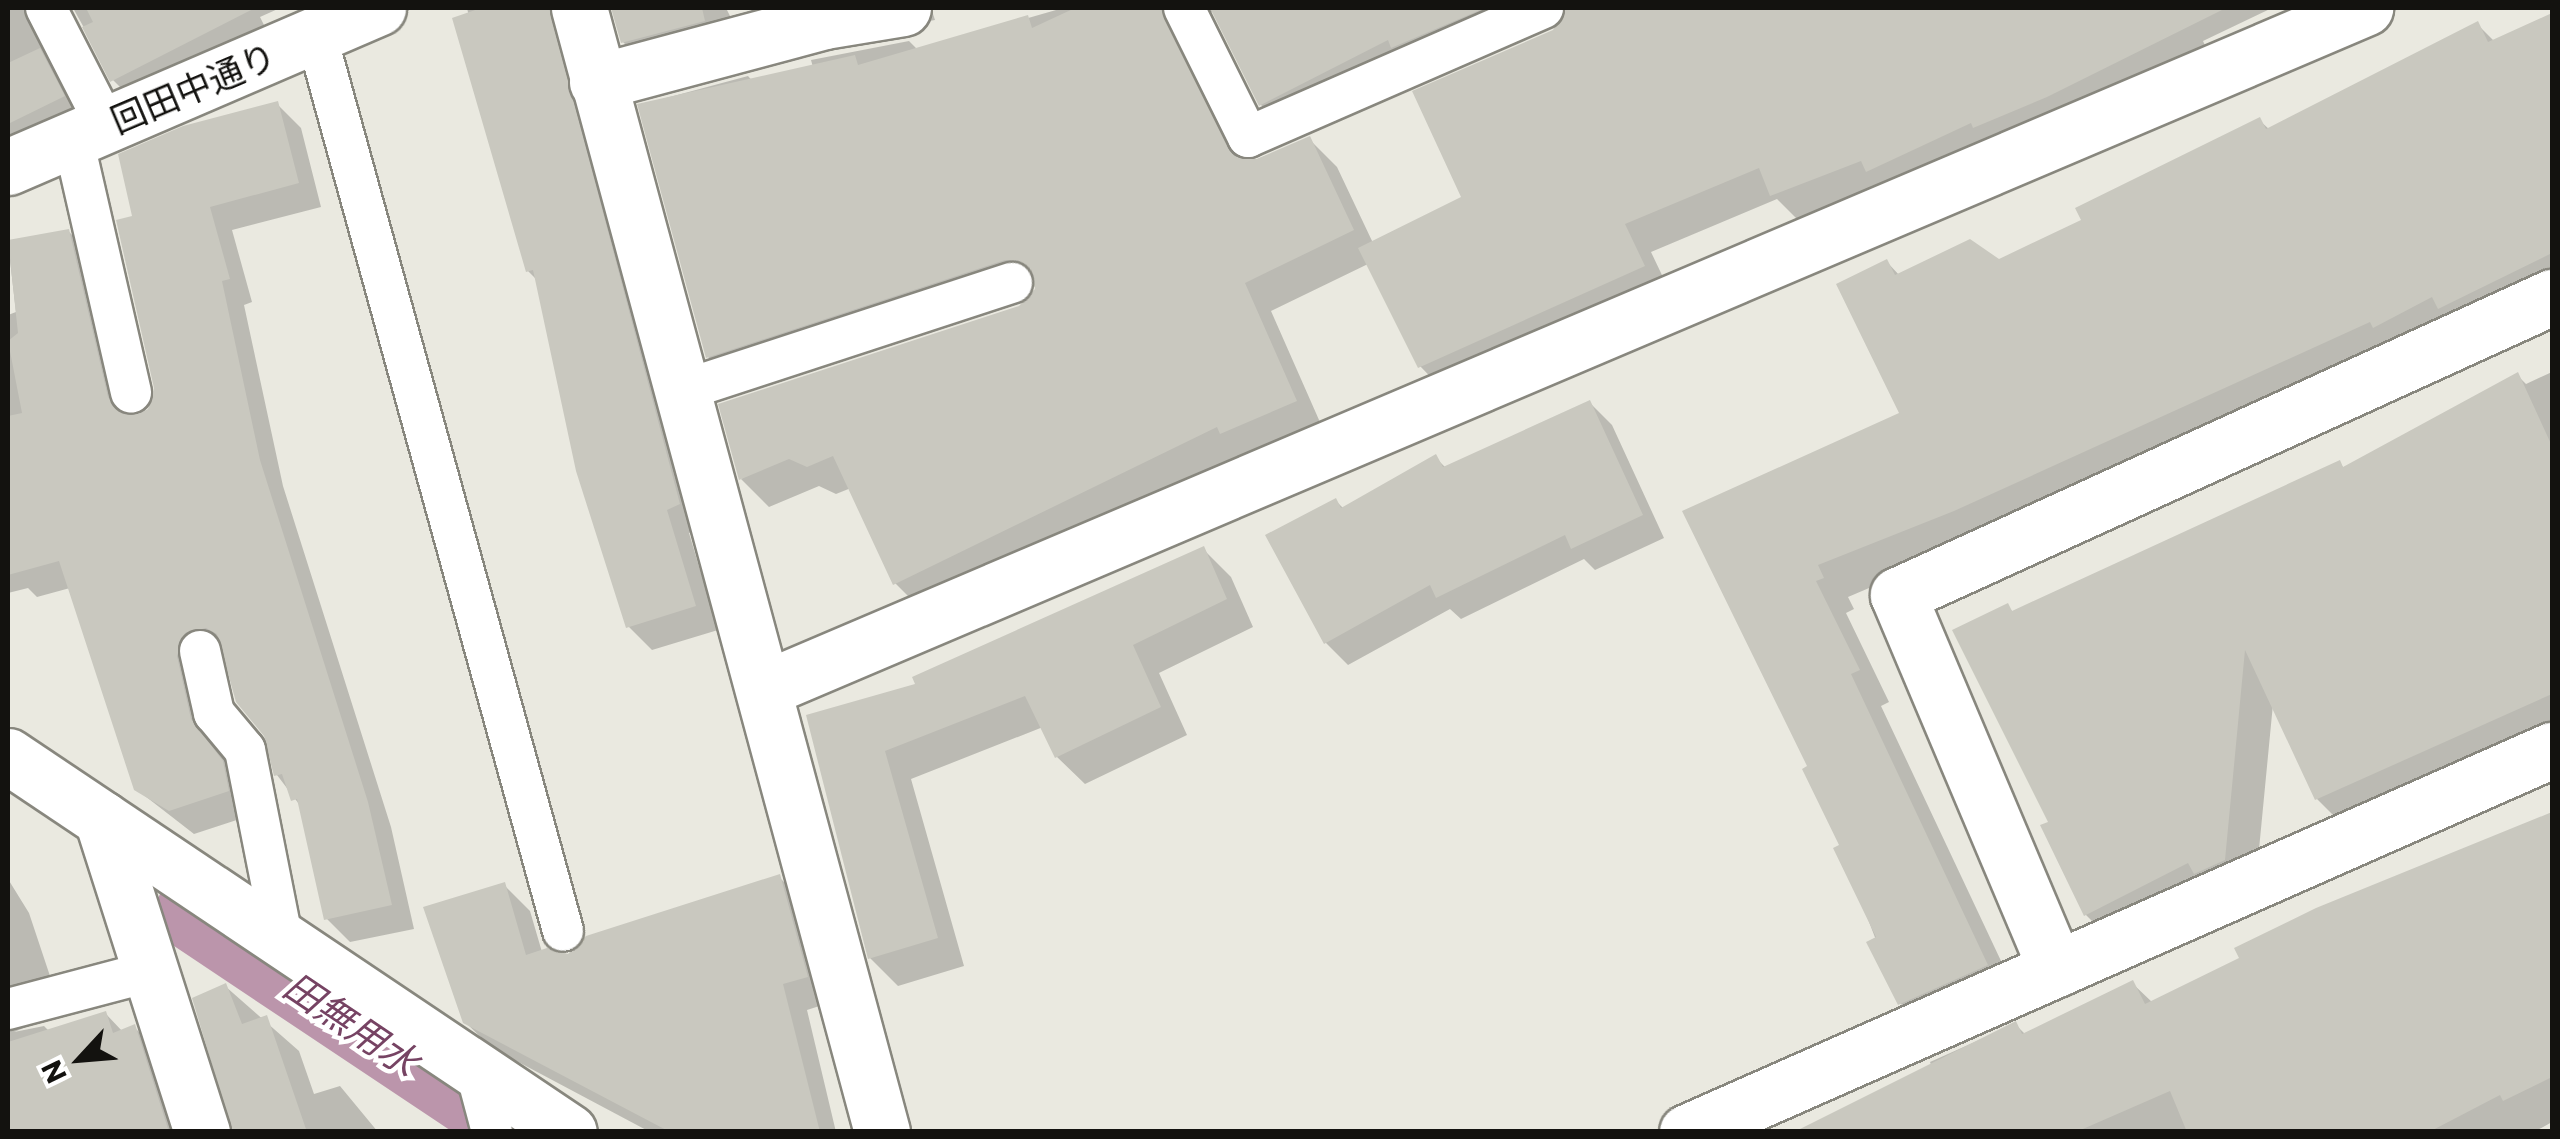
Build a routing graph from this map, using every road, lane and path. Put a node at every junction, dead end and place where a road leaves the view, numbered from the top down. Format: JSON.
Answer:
{"nodes":[{"id":1,"x":46,"y":8,"type":"edge"},
{"id":2,"x":378,"y":8,"type":"edge"},
{"id":3,"x":579,"y":8,"type":"edge"},
{"id":4,"x":903,"y":8,"type":"edge"},
{"id":5,"x":1184,"y":8,"type":"edge"},
{"id":6,"x":1543,"y":8,"type":"edge"},
{"id":7,"x":2365,"y":8,"type":"edge"},
{"id":8,"x":321,"y":24,"type":"edge"},
{"id":9,"x":597,"y":82,"type":"junction"},
{"id":10,"x":90,"y":132,"type":"junction"},
{"id":11,"x":8,"y":168,"type":"edge"},
{"id":12,"x":1012,"y":283,"type":"dead end"},
{"id":13,"x":2552,"y":297,"type":"edge"},
{"id":14,"x":684,"y":390,"type":"junction"},
{"id":15,"x":131,"y":392,"type":"dead end"},
{"id":16,"x":200,"y":651,"type":"dead end"},
{"id":17,"x":766,"y":688,"type":"junction"},
{"id":18,"x":2552,"y":750,"type":"edge"},
{"id":19,"x":8,"y":756,"type":"edge"},
{"id":20,"x":102,"y":819,"type":"junction"},
{"id":21,"x":563,"y":931,"type":"dead end"},
{"id":22,"x":282,"y":937,"type":"junction"},
{"id":23,"x":2056,"y":969,"type":"junction"},
{"id":24,"x":152,"y":971,"type":"junction"},
{"id":25,"x":8,"y":1009,"type":"edge"},
{"id":26,"x":475,"y":1070,"type":"junction"},
{"id":27,"x":491,"y":1130,"type":"edge"},
{"id":28,"x":202,"y":1132,"type":"edge"},
{"id":29,"x":568,"y":1132,"type":"edge"},
{"id":30,"x":882,"y":1132,"type":"edge"},
{"id":31,"x":1687,"y":1132,"type":"edge"}],
"edges":[{"from":1,"to":10,"type":"lane"},
{"from":2,"to":8,"type":"street","name":"回田中通り"},
{"from":3,"to":9,"type":"street"},
{"from":4,"to":9,"type":"street"},
{"from":5,"to":6,"type":"lane"},
{"from":7,"to":17,"type":"street"},
{"from":8,"to":10,"type":"street","name":"回田中通り"},
{"from":8,"to":21,"type":"lane"},
{"from":9,"to":14,"type":"street"},
{"from":10,"to":11,"type":"street","name":"回田中通り"},
{"from":10,"to":15,"type":"lane"},
{"from":12,"to":14,"type":"lane"},
{"from":13,"to":23,"type":"street"},
{"from":14,"to":17,"type":"street"},
{"from":16,"to":22,"type":"lane"},
{"from":17,"to":30,"type":"street"},
{"from":18,"to":23,"type":"street"},
{"from":19,"to":20,"type":"street"},
{"from":20,"to":22,"type":"street"},
{"from":20,"to":24,"type":"street"},
{"from":22,"to":26,"type":"street"},
{"from":23,"to":31,"type":"street"},
{"from":24,"to":25,"type":"lane"},
{"from":24,"to":28,"type":"street"},
{"from":26,"to":27,"type":"lane"},
{"from":26,"to":29,"type":"street"}]}
